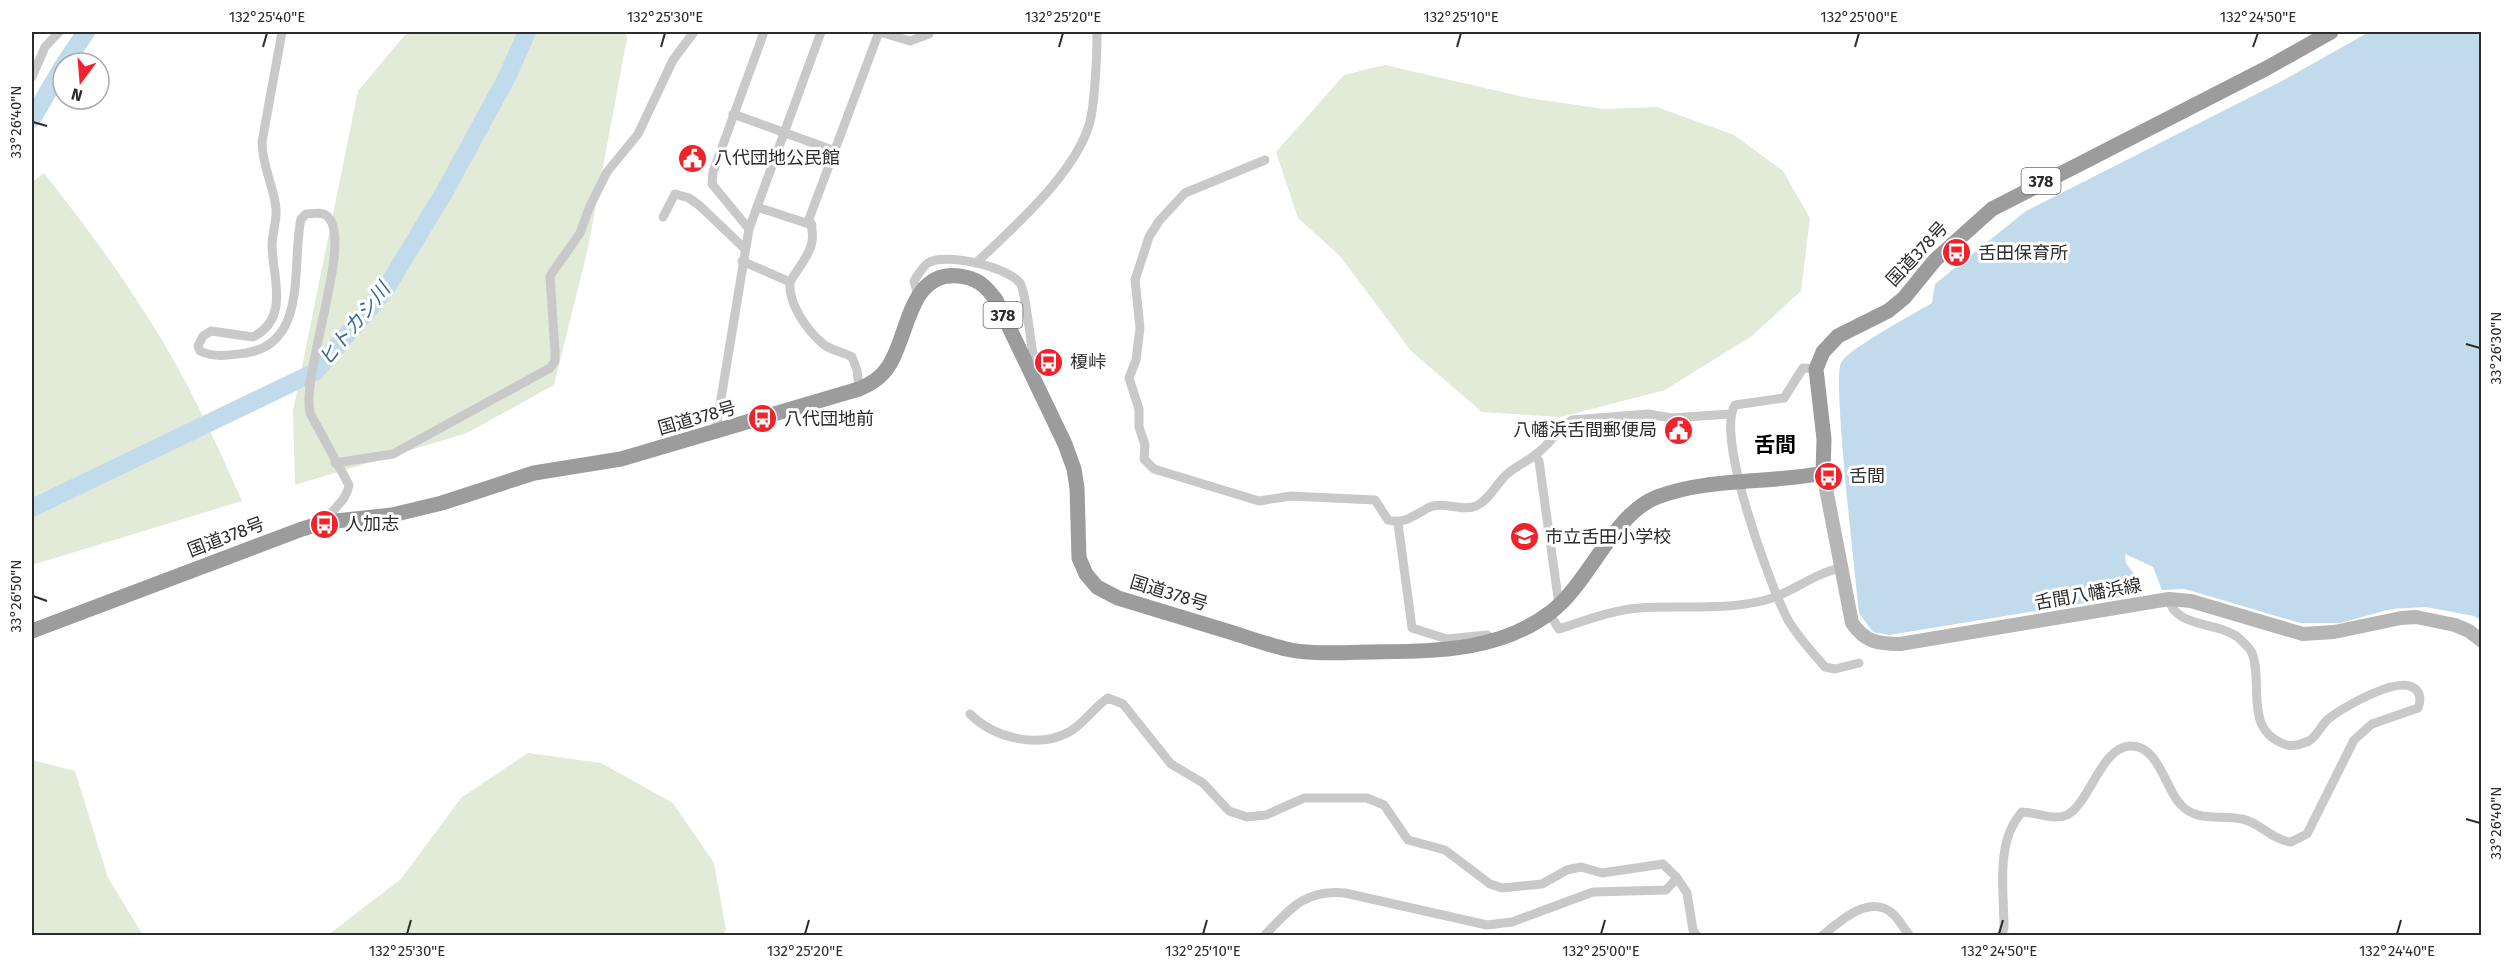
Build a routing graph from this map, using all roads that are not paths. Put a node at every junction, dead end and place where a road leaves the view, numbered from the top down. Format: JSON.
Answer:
{"nodes":[{"id":1,"x":59,"y":32,"type":"edge"},
{"id":2,"x":282,"y":32,"type":"edge"},
{"id":3,"x":694,"y":32,"type":"edge"},
{"id":4,"x":764,"y":32,"type":"edge"},
{"id":5,"x":821,"y":32,"type":"edge"},
{"id":6,"x":880,"y":32,"type":"edge"},
{"id":7,"x":1097,"y":32,"type":"edge"},
{"id":8,"x":2328,"y":32,"type":"edge"},
{"id":9,"x":929,"y":34,"type":"dead end"},
{"id":10,"x":32,"y":77,"type":"edge"},
{"id":11,"x":733,"y":114,"type":"junction"},
{"id":12,"x":785,"y":133,"type":"junction"},
{"id":13,"x":835,"y":151,"type":"junction"},
{"id":14,"x":1265,"y":160,"type":"dead end"},
{"id":15,"x":757,"y":207,"type":"junction"},
{"id":16,"x":663,"y":217,"type":"dead end"},
{"id":17,"x":812,"y":225,"type":"junction"},
{"id":18,"x":749,"y":229,"type":"junction"},
{"id":19,"x":745,"y":249,"type":"junction"},
{"id":20,"x":742,"y":261,"type":"junction"},
{"id":21,"x":976,"y":263,"type":"junction"},
{"id":22,"x":790,"y":282,"type":"junction"},
{"id":23,"x":918,"y":296,"type":"junction"},
{"id":24,"x":1816,"y":369,"type":"junction"},
{"id":25,"x":1029,"y":370,"type":"junction"},
{"id":26,"x":859,"y":390,"type":"junction"},
{"id":27,"x":1730,"y":414,"type":"junction"},
{"id":28,"x":718,"y":432,"type":"junction"},
{"id":29,"x":1535,"y":456,"type":"junction"},
{"id":30,"x":335,"y":463,"type":"junction"},
{"id":31,"x":1823,"y":473,"type":"junction"},
{"id":32,"x":1738,"y":481,"type":"junction"},
{"id":33,"x":326,"y":522,"type":"junction"},
{"id":34,"x":1398,"y":523,"type":"junction"},
{"id":35,"x":1842,"y":568,"type":"junction"},
{"id":36,"x":1778,"y":595,"type":"junction"},
{"id":37,"x":2169,"y":599,"type":"junction"},
{"id":38,"x":1554,"y":609,"type":"junction"},
{"id":39,"x":32,"y":631,"type":"edge"},
{"id":40,"x":1495,"y":641,"type":"junction"},
{"id":41,"x":2481,"y":642,"type":"edge"},
{"id":42,"x":1859,"y":663,"type":"dead end"},
{"id":43,"x":970,"y":714,"type":"dead end"},
{"id":44,"x":1677,"y":878,"type":"junction"},
{"id":45,"x":1264,"y":936,"type":"edge"},
{"id":46,"x":1697,"y":936,"type":"edge"},
{"id":47,"x":1822,"y":936,"type":"edge"},
{"id":48,"x":1910,"y":936,"type":"edge"},
{"id":49,"x":2001,"y":936,"type":"edge"}],
"edges":[{"from":1,"to":10,"type":"street"},
{"from":2,"to":30,"type":"street"},
{"from":3,"to":30,"type":"street"},
{"from":4,"to":11,"type":"street"},
{"from":5,"to":12,"type":"street"},
{"from":6,"to":9,"type":"street"},
{"from":6,"to":13,"type":"street"},
{"from":7,"to":21,"type":"street"},
{"from":8,"to":24,"type":"highway","name":"国道378号","number":"378"},
{"from":11,"to":12,"type":"street"},
{"from":11,"to":18,"type":"street"},
{"from":12,"to":13,"type":"street"},
{"from":12,"to":15,"type":"street"},
{"from":13,"to":17,"type":"street"},
{"from":14,"to":34,"type":"street"},
{"from":15,"to":17,"type":"street"},
{"from":15,"to":18,"type":"street"},
{"from":16,"to":19,"type":"street"},
{"from":17,"to":22,"type":"street"},
{"from":18,"to":19,"type":"street"},
{"from":19,"to":20,"type":"street"},
{"from":20,"to":22,"type":"street"},
{"from":20,"to":28,"type":"street"},
{"from":21,"to":23,"type":"street"},
{"from":21,"to":25,"type":"street"},
{"from":22,"to":26,"type":"street"},
{"from":23,"to":25,"type":"highway","name":"国道378号","number":"378"},
{"from":23,"to":26,"type":"highway","name":"国道378号","number":"378"},
{"from":24,"to":27,"type":"street"},
{"from":24,"to":31,"type":"highway"},
{"from":25,"to":40,"type":"highway","name":"国道378号","number":"378"},
{"from":26,"to":28,"type":"highway","name":"国道378号","number":"378"},
{"from":27,"to":29,"type":"street"},
{"from":27,"to":32,"type":"street"},
{"from":28,"to":33,"type":"highway","name":"国道378号","number":"378"},
{"from":29,"to":34,"type":"street"},
{"from":29,"to":38,"type":"street"},
{"from":30,"to":33,"type":"street"},
{"from":31,"to":32,"type":"highway","name":"国道378号","number":"378"},
{"from":31,"to":35,"type":"main road","name":"舌間八幡浜線"},
{"from":32,"to":36,"type":"street"},
{"from":32,"to":38,"type":"highway","name":"国道378号","number":"378"},
{"from":33,"to":39,"type":"highway","name":"国道378号","number":"378"},
{"from":34,"to":40,"type":"street"},
{"from":35,"to":36,"type":"street"},
{"from":35,"to":37,"type":"main road","name":"舌間八幡浜線"},
{"from":36,"to":38,"type":"street"},
{"from":36,"to":42,"type":"street"},
{"from":37,"to":41,"type":"main road","name":"舌間八幡浜線"},
{"from":37,"to":49,"type":"street"},
{"from":38,"to":40,"type":"highway","name":"国道378号","number":"378"},
{"from":43,"to":44,"type":"street"},
{"from":44,"to":45,"type":"street"},
{"from":44,"to":46,"type":"street"},
{"from":47,"to":48,"type":"street"}]}
